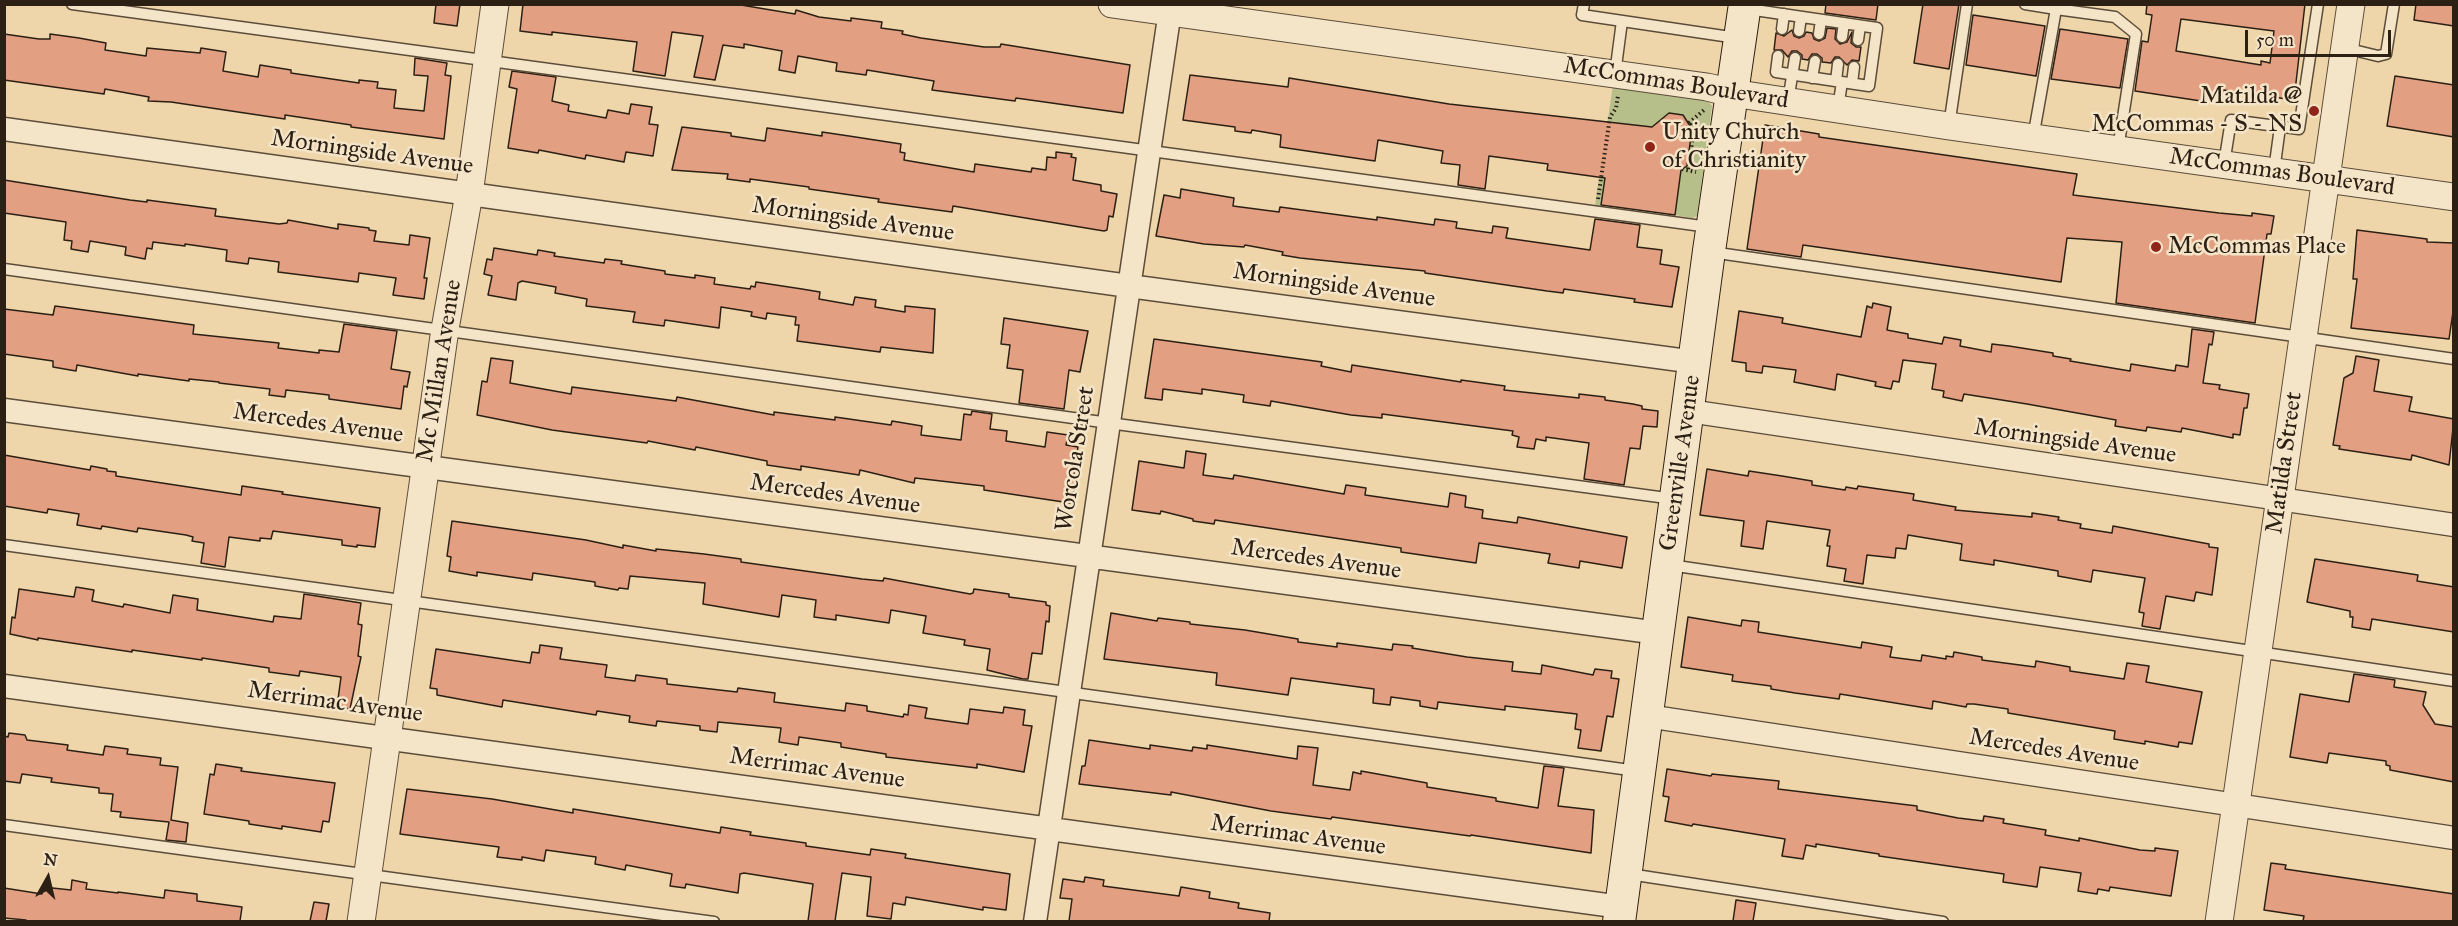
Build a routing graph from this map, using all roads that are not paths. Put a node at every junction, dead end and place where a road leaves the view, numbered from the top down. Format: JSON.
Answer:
{"nodes":[{"id":1,"x":72,"y":4,"type":"edge"},
{"id":2,"x":495,"y":4,"type":"edge"},
{"id":3,"x":1112,"y":4,"type":"edge"},
{"id":4,"x":1584,"y":4,"type":"edge"},
{"id":5,"x":1967,"y":4,"type":"edge"},
{"id":6,"x":2025,"y":4,"type":"edge"},
{"id":7,"x":2318,"y":4,"type":"edge"},
{"id":8,"x":2351,"y":4,"type":"edge"},
{"id":9,"x":2394,"y":4,"type":"edge"},
{"id":10,"x":1745,"y":6,"type":"edge"},
{"id":11,"x":1171,"y":8,"type":"edge"},
{"id":12,"x":2056,"y":9,"type":"junction"},
{"id":13,"x":1784,"y":14,"type":"junction"},
{"id":14,"x":1801,"y":17,"type":"junction"},
{"id":15,"x":1821,"y":20,"type":"junction"},
{"id":16,"x":1622,"y":21,"type":"junction"},
{"id":17,"x":1844,"y":23,"type":"junction"},
{"id":18,"x":1860,"y":26,"type":"junction"},
{"id":19,"x":1782,"y":29,"type":"dead end"},
{"id":20,"x":1799,"y":31,"type":"dead end"},
{"id":21,"x":1819,"y":34,"type":"dead end"},
{"id":22,"x":1842,"y":37,"type":"dead end"},
{"id":23,"x":1740,"y":39,"type":"junction"},
{"id":24,"x":1858,"y":40,"type":"dead end"},
{"id":25,"x":2345,"y":48,"type":"junction"},
{"id":26,"x":1778,"y":56,"type":"dead end"},
{"id":27,"x":1795,"y":58,"type":"dead end"},
{"id":28,"x":1815,"y":61,"type":"dead end"},
{"id":29,"x":487,"y":62,"type":"junction"},
{"id":30,"x":1838,"y":64,"type":"dead end"},
{"id":31,"x":1854,"y":66,"type":"dead end"},
{"id":32,"x":1793,"y":74,"type":"junction"},
{"id":33,"x":1812,"y":78,"type":"junction"},
{"id":34,"x":1843,"y":82,"type":"junction"},
{"id":35,"x":1617,"y":83,"type":"junction"},
{"id":36,"x":1720,"y":99,"type":"junction"},
{"id":37,"x":1788,"y":101,"type":"junction"},
{"id":38,"x":1838,"y":109,"type":"junction"},
{"id":39,"x":1949,"y":126,"type":"junction"},
{"id":40,"x":2280,"y":127,"type":"junction"},
{"id":41,"x":4,"y":129,"type":"edge"},
{"id":42,"x":2033,"y":138,"type":"junction"},
{"id":43,"x":2118,"y":150,"type":"junction"},
{"id":44,"x":1150,"y":151,"type":"junction"},
{"id":45,"x":2224,"y":165,"type":"junction"},
{"id":46,"x":2274,"y":172,"type":"junction"},
{"id":47,"x":2326,"y":179,"type":"junction"},
{"id":48,"x":469,"y":194,"type":"junction"},
{"id":49,"x":2454,"y":197,"type":"edge"},
{"id":50,"x":1711,"y":240,"type":"junction"},
{"id":51,"x":4,"y":269,"type":"edge"},
{"id":52,"x":1129,"y":286,"type":"junction"},
{"id":53,"x":445,"y":329,"type":"junction"},
{"id":54,"x":2303,"y":337,"type":"junction"},
{"id":55,"x":2454,"y":359,"type":"edge"},
{"id":56,"x":1695,"y":362,"type":"junction"},
{"id":57,"x":4,"y":410,"type":"edge"},
{"id":58,"x":1689,"y":411,"type":"junction"},
{"id":59,"x":1109,"y":423,"type":"junction"},
{"id":60,"x":426,"y":466,"type":"junction"},
{"id":61,"x":1676,"y":499,"type":"junction"},
{"id":62,"x":2280,"y":500,"type":"junction"},
{"id":63,"x":2454,"y":525,"type":"edge"},
{"id":64,"x":4,"y":545,"type":"edge"},
{"id":65,"x":1088,"y":557,"type":"junction"},
{"id":66,"x":1667,"y":565,"type":"junction"},
{"id":67,"x":408,"y":600,"type":"junction"},
{"id":68,"x":1658,"y":633,"type":"junction"},
{"id":69,"x":2258,"y":652,"type":"junction"},
{"id":70,"x":2454,"y":681,"type":"edge"},
{"id":71,"x":4,"y":686,"type":"edge"},
{"id":72,"x":1068,"y":690,"type":"junction"},
{"id":73,"x":1647,"y":716,"type":"junction"},
{"id":74,"x":388,"y":737,"type":"junction"},
{"id":75,"x":1640,"y":771,"type":"junction"},
{"id":76,"x":2235,"y":805,"type":"junction"},
{"id":77,"x":4,"y":825,"type":"edge"},
{"id":78,"x":1048,"y":828,"type":"junction"},
{"id":79,"x":2454,"y":838,"type":"edge"},
{"id":80,"x":368,"y":874,"type":"junction"},
{"id":81,"x":1625,"y":874,"type":"junction"},
{"id":82,"x":1620,"y":914,"type":"edge"},
{"id":83,"x":361,"y":921,"type":"edge"},
{"id":84,"x":714,"y":921,"type":"edge"},
{"id":85,"x":1035,"y":921,"type":"edge"},
{"id":86,"x":1943,"y":921,"type":"edge"},
{"id":87,"x":2219,"y":921,"type":"edge"}],
"edges":[{"from":1,"to":29,"type":"lane"},
{"from":2,"to":29,"type":"street","name":"Mc Millan Avenue"},
{"from":3,"to":11,"type":"street","name":"McCommas Boulevard"},
{"from":4,"to":16,"type":"lane"},
{"from":5,"to":39,"type":"lane"},
{"from":6,"to":12,"type":"lane"},
{"from":7,"to":40,"type":"lane"},
{"from":8,"to":25,"type":"street","name":"Matilda Street"},
{"from":9,"to":25,"type":"lane"},
{"from":10,"to":13,"type":"lane"},
{"from":10,"to":23,"type":"main road","name":"Greenville Avenue"},
{"from":11,"to":35,"type":"street","name":"McCommas Boulevard"},
{"from":11,"to":44,"type":"street","name":"Worcola Street"},
{"from":12,"to":42,"type":"lane"},
{"from":12,"to":43,"type":"lane"},
{"from":13,"to":14,"type":"lane"},
{"from":13,"to":19,"type":"lane"},
{"from":14,"to":15,"type":"lane"},
{"from":14,"to":20,"type":"lane"},
{"from":15,"to":17,"type":"lane"},
{"from":15,"to":21,"type":"lane"},
{"from":16,"to":23,"type":"lane"},
{"from":16,"to":35,"type":"lane"},
{"from":17,"to":18,"type":"lane"},
{"from":17,"to":22,"type":"lane"},
{"from":18,"to":24,"type":"lane"},
{"from":18,"to":34,"type":"lane"},
{"from":23,"to":36,"type":"main road","name":"Greenville Avenue"},
{"from":25,"to":47,"type":"street","name":"Matilda Street"},
{"from":26,"to":32,"type":"lane"},
{"from":27,"to":32,"type":"lane"},
{"from":28,"to":33,"type":"lane"},
{"from":29,"to":44,"type":"lane"},
{"from":29,"to":48,"type":"street","name":"Mc Millan Avenue"},
{"from":30,"to":34,"type":"lane"},
{"from":31,"to":34,"type":"lane"},
{"from":32,"to":33,"type":"lane"},
{"from":32,"to":37,"type":"lane"},
{"from":33,"to":34,"type":"lane"},
{"from":34,"to":38,"type":"lane"},
{"from":35,"to":36,"type":"street","name":"McCommas Boulevard"},
{"from":36,"to":37,"type":"street","name":"McCommas Boulevard"},
{"from":36,"to":50,"type":"main road","name":"Greenville Avenue"},
{"from":37,"to":38,"type":"street","name":"McCommas Boulevard"},
{"from":38,"to":39,"type":"street","name":"McCommas Boulevard"},
{"from":39,"to":42,"type":"street","name":"McCommas Boulevard"},
{"from":40,"to":45,"type":"lane"},
{"from":40,"to":46,"type":"lane"},
{"from":41,"to":48,"type":"street","name":"Morningside Avenue"},
{"from":42,"to":43,"type":"street","name":"McCommas Boulevard"},
{"from":43,"to":45,"type":"street","name":"McCommas Boulevard"},
{"from":44,"to":50,"type":"lane"},
{"from":44,"to":52,"type":"street","name":"Worcola Street"},
{"from":45,"to":46,"type":"street","name":"McCommas Boulevard"},
{"from":46,"to":47,"type":"street","name":"McCommas Boulevard"},
{"from":47,"to":49,"type":"street","name":"McCommas Boulevard"},
{"from":47,"to":54,"type":"street","name":"Matilda Street"},
{"from":48,"to":52,"type":"street","name":"Morningside Avenue"},
{"from":48,"to":53,"type":"street","name":"Mc Millan Avenue"},
{"from":50,"to":54,"type":"lane"},
{"from":50,"to":56,"type":"main road","name":"Greenville Avenue"},
{"from":51,"to":53,"type":"lane"},
{"from":52,"to":56,"type":"street","name":"Morningside Avenue"},
{"from":52,"to":59,"type":"street","name":"Worcola Street"},
{"from":53,"to":59,"type":"lane"},
{"from":53,"to":60,"type":"street","name":"Mc Millan Avenue"},
{"from":54,"to":55,"type":"lane"},
{"from":54,"to":62,"type":"street","name":"Matilda Street"},
{"from":56,"to":58,"type":"main road","name":"Greenville Avenue"},
{"from":57,"to":60,"type":"street","name":"Mercedes Avenue"},
{"from":58,"to":61,"type":"main road","name":"Greenville Avenue"},
{"from":58,"to":62,"type":"street","name":"Morningside Avenue"},
{"from":59,"to":61,"type":"lane"},
{"from":59,"to":65,"type":"street","name":"Worcola Street"},
{"from":60,"to":65,"type":"street","name":"Mercedes Avenue"},
{"from":60,"to":67,"type":"street","name":"Mc Millan Avenue"},
{"from":61,"to":66,"type":"main road","name":"Greenville Avenue"},
{"from":62,"to":63,"type":"street","name":"Morningside Avenue"},
{"from":62,"to":69,"type":"street","name":"Matilda Street"},
{"from":64,"to":67,"type":"lane"},
{"from":65,"to":68,"type":"street","name":"Mercedes Avenue"},
{"from":65,"to":72,"type":"street","name":"Worcola Street"},
{"from":66,"to":68,"type":"main road","name":"Greenville Avenue"},
{"from":66,"to":69,"type":"lane"},
{"from":67,"to":72,"type":"lane"},
{"from":67,"to":74,"type":"street","name":"Mc Millan Avenue"},
{"from":68,"to":73,"type":"main road","name":"Greenville Avenue"},
{"from":69,"to":70,"type":"lane"},
{"from":69,"to":76,"type":"street","name":"Matilda Street"},
{"from":71,"to":74,"type":"street","name":"Merrimac Avenue"},
{"from":72,"to":75,"type":"lane"},
{"from":72,"to":78,"type":"street","name":"Worcola Street"},
{"from":73,"to":75,"type":"main road","name":"Greenville Avenue"},
{"from":73,"to":76,"type":"street","name":"Mercedes Avenue"},
{"from":74,"to":78,"type":"street","name":"Merrimac Avenue"},
{"from":74,"to":80,"type":"street","name":"Mc Millan Avenue"},
{"from":75,"to":81,"type":"main road","name":"Greenville Avenue"},
{"from":76,"to":79,"type":"street","name":"Mercedes Avenue"},
{"from":76,"to":87,"type":"street","name":"Matilda Street"},
{"from":77,"to":80,"type":"lane"},
{"from":78,"to":82,"type":"street","name":"Merrimac Avenue"},
{"from":78,"to":85,"type":"street","name":"Worcola Street"},
{"from":80,"to":83,"type":"street","name":"Mc Millan Avenue"},
{"from":80,"to":84,"type":"lane"},
{"from":81,"to":82,"type":"main road","name":"Greenville Avenue"},
{"from":81,"to":86,"type":"lane"}]}
